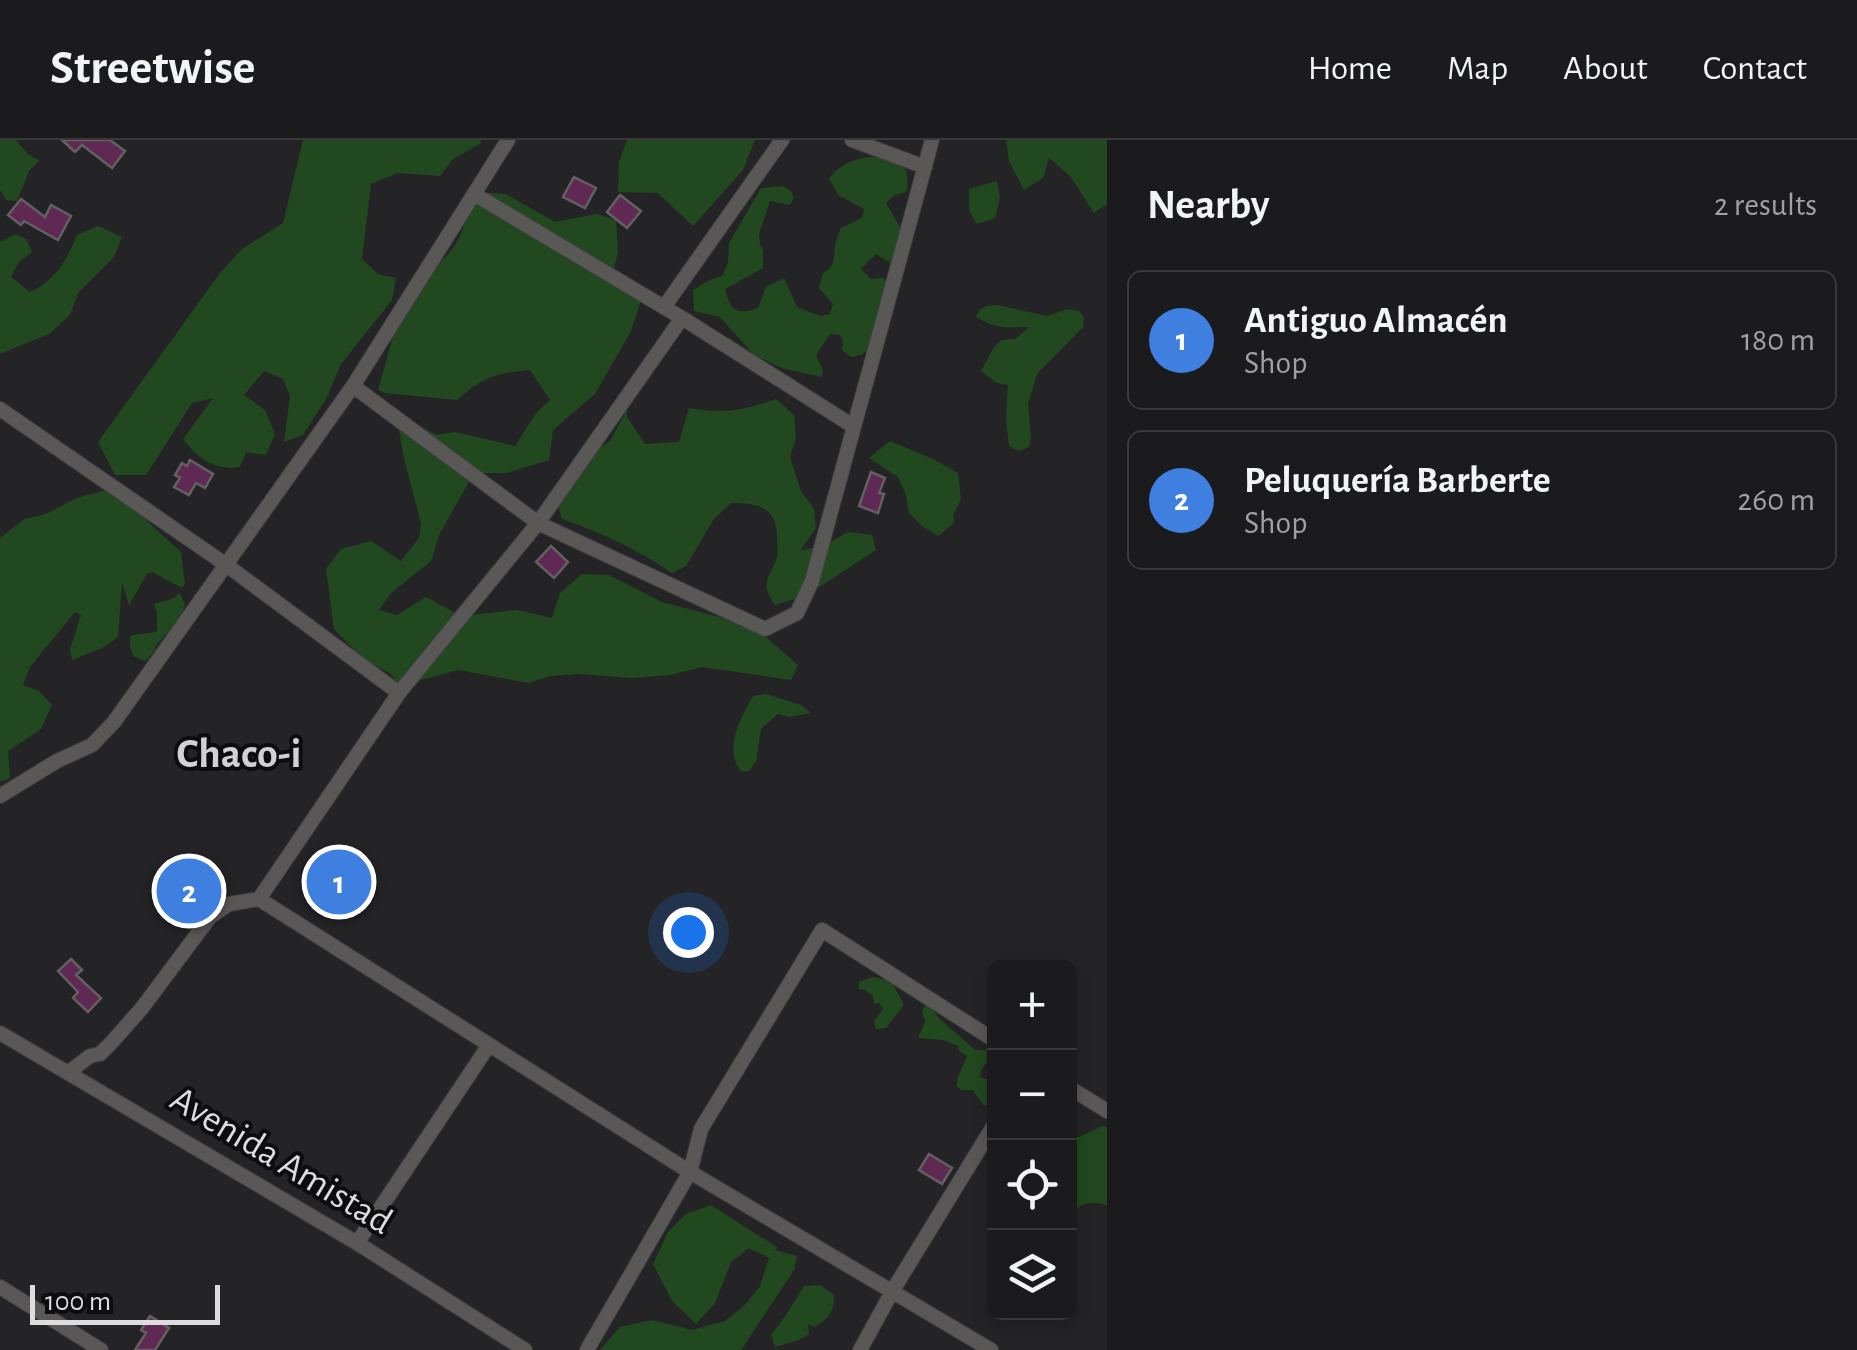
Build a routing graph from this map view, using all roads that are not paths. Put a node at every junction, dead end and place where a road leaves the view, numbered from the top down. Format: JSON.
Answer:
{"nodes":[{"id":1,"x":508,"y":140,"type":"edge"},
{"id":2,"x":782,"y":140,"type":"edge"},
{"id":3,"x":852,"y":140,"type":"edge"},
{"id":4,"x":932,"y":140,"type":"edge"},
{"id":5,"x":924,"y":167,"type":"junction"},
{"id":6,"x":474,"y":194,"type":"junction"},
{"id":7,"x":664,"y":307,"type":"junction"},
{"id":8,"x":682,"y":318,"type":"junction"},
{"id":9,"x":352,"y":386,"type":"junction"},
{"id":10,"x":0,"y":409,"type":"edge"},
{"id":11,"x":854,"y":426,"type":"junction"},
{"id":12,"x":538,"y":523,"type":"junction"},
{"id":13,"x":225,"y":564,"type":"junction"},
{"id":14,"x":399,"y":693,"type":"junction"},
{"id":15,"x":0,"y":796,"type":"edge"},
{"id":16,"x":259,"y":899,"type":"junction"},
{"id":17,"x":0,"y":1033,"type":"edge"},
{"id":18,"x":987,"y":1036,"type":"edge"},
{"id":19,"x":489,"y":1045,"type":"junction"},
{"id":20,"x":69,"y":1072,"type":"junction"},
{"id":21,"x":1077,"y":1092,"type":"edge"},
{"id":22,"x":1107,"y":1111,"type":"edge"},
{"id":23,"x":987,"y":1136,"type":"edge"},
{"id":24,"x":690,"y":1172,"type":"junction"},
{"id":25,"x":357,"y":1242,"type":"junction"},
{"id":26,"x":0,"y":1287,"type":"edge"},
{"id":27,"x":892,"y":1290,"type":"junction"},
{"id":28,"x":101,"y":1350,"type":"edge"},
{"id":29,"x":525,"y":1350,"type":"edge"},
{"id":30,"x":587,"y":1350,"type":"edge"},
{"id":31,"x":860,"y":1350,"type":"edge"},
{"id":32,"x":990,"y":1350,"type":"edge"}],
"edges":[{"from":1,"to":6,"type":"street"},
{"from":2,"to":7,"type":"street"},
{"from":3,"to":5,"type":"street"},
{"from":4,"to":5,"type":"street"},
{"from":5,"to":11,"type":"street"},
{"from":6,"to":7,"type":"street"},
{"from":6,"to":9,"type":"street"},
{"from":7,"to":8,"type":"street"},
{"from":8,"to":11,"type":"street"},
{"from":8,"to":12,"type":"street"},
{"from":9,"to":12,"type":"street"},
{"from":9,"to":13,"type":"street"},
{"from":10,"to":13,"type":"street"},
{"from":11,"to":12,"type":"street"},
{"from":12,"to":14,"type":"street"},
{"from":13,"to":14,"type":"street"},
{"from":13,"to":15,"type":"street"},
{"from":14,"to":16,"type":"street"},
{"from":16,"to":19,"type":"street"},
{"from":16,"to":20,"type":"street"},
{"from":17,"to":20,"type":"street","name":"Avenida Amistad"},
{"from":18,"to":24,"type":"street"},
{"from":19,"to":24,"type":"street"},
{"from":19,"to":25,"type":"street"},
{"from":20,"to":25,"type":"street","name":"Avenida Amistad"},
{"from":21,"to":22,"type":"street"},
{"from":23,"to":27,"type":"street"},
{"from":24,"to":27,"type":"street"},
{"from":24,"to":30,"type":"street"},
{"from":25,"to":29,"type":"street","name":"Avenida Amistad"},
{"from":26,"to":28,"type":"street"},
{"from":27,"to":31,"type":"street"},
{"from":27,"to":32,"type":"street"}]}
